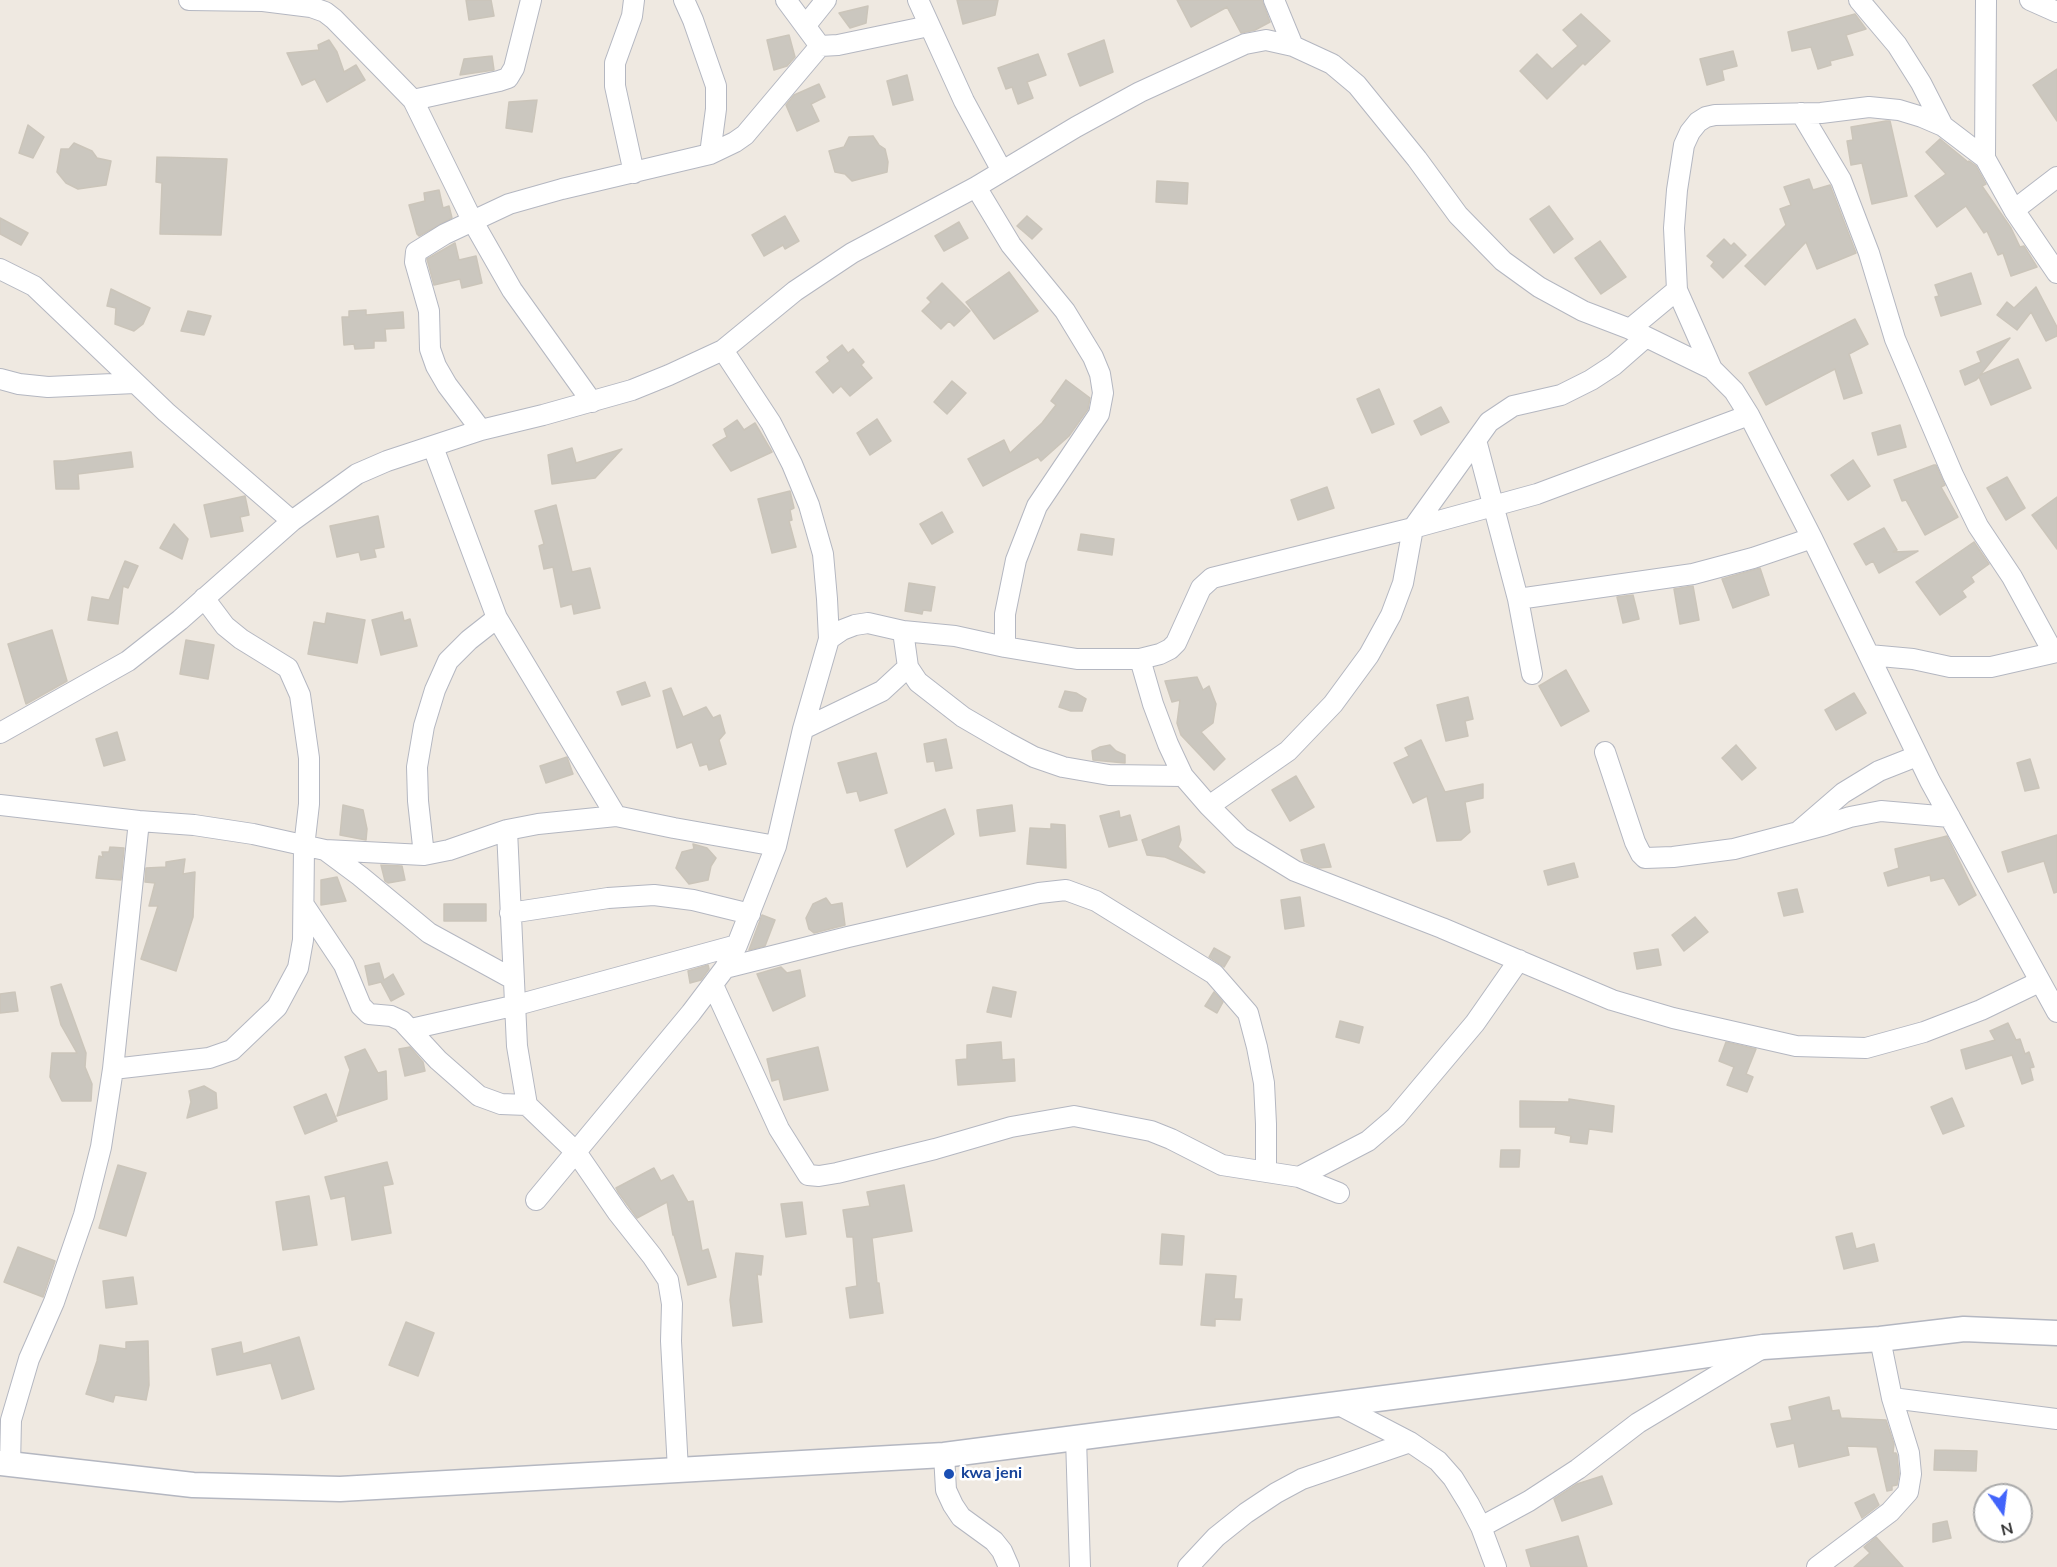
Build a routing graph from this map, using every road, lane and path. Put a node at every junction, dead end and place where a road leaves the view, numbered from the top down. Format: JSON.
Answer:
{"nodes":[{"id":1,"x":189,"y":0,"type":"edge"},
{"id":2,"x":531,"y":0,"type":"edge"},
{"id":3,"x":633,"y":0,"type":"edge"},
{"id":4,"x":684,"y":0,"type":"edge"},
{"id":5,"x":786,"y":0,"type":"edge"},
{"id":6,"x":826,"y":0,"type":"edge"},
{"id":7,"x":918,"y":0,"type":"edge"},
{"id":8,"x":1986,"y":0,"type":"edge"},
{"id":9,"x":2030,"y":0,"type":"edge"},
{"id":10,"x":1869,"y":3,"type":"edge"},
{"id":11,"x":313,"y":4,"type":"edge"},
{"id":12,"x":1282,"y":5,"type":"edge"},
{"id":13,"x":2057,"y":12,"type":"edge"},
{"id":14,"x":806,"y":25,"type":"junction"},
{"id":15,"x":929,"y":26,"type":"junction"},
{"id":16,"x":820,"y":46,"type":"junction"},
{"id":17,"x":1293,"y":46,"type":"junction"},
{"id":18,"x":413,"y":100,"type":"junction"},
{"id":19,"x":1801,"y":113,"type":"junction"},
{"id":20,"x":1942,"y":126,"type":"junction"},
{"id":21,"x":710,"y":154,"type":"junction"},
{"id":22,"x":1985,"y":158,"type":"junction"},
{"id":23,"x":1002,"y":171,"type":"junction"},
{"id":24,"x":634,"y":173,"type":"junction"},
{"id":25,"x":2057,"y":177,"type":"edge"},
{"id":26,"x":976,"y":187,"type":"junction"},
{"id":27,"x":2014,"y":210,"type":"junction"},
{"id":28,"x":472,"y":220,"type":"junction"},
{"id":29,"x":0,"y":269,"type":"edge"},
{"id":30,"x":2057,"y":273,"type":"edge"},
{"id":31,"x":1677,"y":290,"type":"junction"},
{"id":32,"x":1638,"y":333,"type":"junction"},
{"id":33,"x":723,"y":350,"type":"junction"},
{"id":34,"x":1712,"y":369,"type":"junction"},
{"id":35,"x":0,"y":379,"type":"edge"},
{"id":36,"x":135,"y":383,"type":"junction"},
{"id":37,"x":592,"y":402,"type":"junction"},
{"id":38,"x":1749,"y":415,"type":"junction"},
{"id":39,"x":481,"y":430,"type":"junction"},
{"id":40,"x":1476,"y":440,"type":"junction"},
{"id":41,"x":433,"y":447,"type":"junction"},
{"id":42,"x":1494,"y":506,"type":"junction"},
{"id":43,"x":292,"y":521,"type":"junction"},
{"id":44,"x":1413,"y":528,"type":"junction"},
{"id":45,"x":1812,"y":538,"type":"junction"},
{"id":46,"x":204,"y":598,"type":"junction"},
{"id":47,"x":1518,"y":599,"type":"junction"},
{"id":48,"x":497,"y":618,"type":"junction"},
{"id":49,"x":903,"y":630,"type":"junction"},
{"id":50,"x":828,"y":639,"type":"junction"},
{"id":51,"x":1005,"y":647,"type":"junction"},
{"id":52,"x":2055,"y":652,"type":"edge"},
{"id":53,"x":1869,"y":656,"type":"junction"},
{"id":54,"x":1140,"y":659,"type":"junction"},
{"id":55,"x":908,"y":667,"type":"junction"},
{"id":56,"x":1532,"y":674,"type":"dead end"},
{"id":57,"x":803,"y":729,"type":"junction"},
{"id":58,"x":0,"y":733,"type":"edge"},
{"id":59,"x":1605,"y":752,"type":"dead end"},
{"id":60,"x":1917,"y":756,"type":"junction"},
{"id":61,"x":1183,"y":776,"type":"junction"},
{"id":62,"x":0,"y":805,"type":"edge"},
{"id":63,"x":1209,"y":806,"type":"junction"},
{"id":64,"x":616,"y":816,"type":"junction"},
{"id":65,"x":1950,"y":817,"type":"junction"},
{"id":66,"x":139,"y":821,"type":"junction"},
{"id":67,"x":507,"y":830,"type":"junction"},
{"id":68,"x":1797,"y":832,"type":"junction"},
{"id":69,"x":776,"y":846,"type":"junction"},
{"id":70,"x":304,"y":847,"type":"junction"},
{"id":71,"x":325,"y":850,"type":"junction"},
{"id":72,"x":424,"y":855,"type":"junction"},
{"id":73,"x":304,"y":905,"type":"junction"},
{"id":74,"x":510,"y":913,"type":"junction"},
{"id":75,"x":750,"y":914,"type":"junction"},
{"id":76,"x":737,"y":945,"type":"junction"},
{"id":77,"x":1519,"y":960,"type":"junction"},
{"id":78,"x":724,"y":968,"type":"junction"},
{"id":79,"x":513,"y":979,"type":"junction"},
{"id":80,"x":2039,"y":982,"type":"junction"},
{"id":81,"x":713,"y":985,"type":"junction"},
{"id":82,"x":514,"y":1005,"type":"junction"},
{"id":83,"x":2057,"y":1012,"type":"edge"},
{"id":84,"x":411,"y":1029,"type":"junction"},
{"id":85,"x":113,"y":1069,"type":"junction"},
{"id":86,"x":527,"y":1105,"type":"junction"},
{"id":87,"x":576,"y":1152,"type":"junction"},
{"id":88,"x":1266,"y":1171,"type":"junction"},
{"id":89,"x":1299,"y":1178,"type":"junction"},
{"id":90,"x":1339,"y":1193,"type":"dead end"},
{"id":91,"x":536,"y":1200,"type":"dead end"},
{"id":92,"x":2057,"y":1334,"type":"edge"},
{"id":93,"x":1880,"y":1339,"type":"junction"},
{"id":94,"x":1763,"y":1347,"type":"junction"},
{"id":95,"x":1892,"y":1398,"type":"junction"},
{"id":96,"x":1337,"y":1404,"type":"junction"},
{"id":97,"x":2054,"y":1417,"type":"edge"},
{"id":98,"x":1076,"y":1438,"type":"junction"},
{"id":99,"x":1410,"y":1442,"type":"junction"},
{"id":100,"x":944,"y":1455,"type":"junction"},
{"id":101,"x":5,"y":1464,"type":"edge"},
{"id":102,"x":678,"y":1470,"type":"junction"},
{"id":103,"x":1481,"y":1527,"type":"junction"},
{"id":104,"x":1009,"y":1567,"type":"edge"},
{"id":105,"x":1080,"y":1567,"type":"edge"},
{"id":106,"x":1188,"y":1567,"type":"edge"},
{"id":107,"x":1496,"y":1567,"type":"edge"},
{"id":108,"x":1817,"y":1567,"type":"edge"}],
"edges":[{"from":1,"to":11,"type":"street"},
{"from":2,"to":18,"type":"street"},
{"from":3,"to":24,"type":"street"},
{"from":4,"to":21,"type":"street"},
{"from":5,"to":14,"type":"street"},
{"from":6,"to":14,"type":"street"},
{"from":7,"to":15,"type":"street"},
{"from":8,"to":22,"type":"street"},
{"from":9,"to":13,"type":"street"},
{"from":10,"to":20,"type":"street"},
{"from":11,"to":18,"type":"street"},
{"from":12,"to":17,"type":"street"},
{"from":14,"to":16,"type":"street"},
{"from":15,"to":16,"type":"street"},
{"from":15,"to":23,"type":"street"},
{"from":16,"to":21,"type":"street"},
{"from":17,"to":23,"type":"street"},
{"from":17,"to":32,"type":"street"},
{"from":18,"to":28,"type":"street"},
{"from":19,"to":20,"type":"street"},
{"from":19,"to":31,"type":"street"},
{"from":19,"to":52,"type":"street"},
{"from":20,"to":22,"type":"street"},
{"from":21,"to":24,"type":"street"},
{"from":22,"to":27,"type":"street"},
{"from":23,"to":26,"type":"street"},
{"from":24,"to":28,"type":"street"},
{"from":25,"to":27,"type":"street"},
{"from":26,"to":33,"type":"street"},
{"from":26,"to":51,"type":"street"},
{"from":27,"to":30,"type":"street"},
{"from":28,"to":37,"type":"street"},
{"from":28,"to":39,"type":"street"},
{"from":29,"to":36,"type":"street"},
{"from":31,"to":32,"type":"street"},
{"from":31,"to":34,"type":"street"},
{"from":32,"to":34,"type":"street"},
{"from":32,"to":40,"type":"street"},
{"from":33,"to":37,"type":"street"},
{"from":33,"to":50,"type":"street"},
{"from":34,"to":38,"type":"street"},
{"from":35,"to":36,"type":"street"},
{"from":36,"to":43,"type":"street"},
{"from":37,"to":39,"type":"street"},
{"from":38,"to":42,"type":"street"},
{"from":38,"to":45,"type":"street"},
{"from":39,"to":41,"type":"street"},
{"from":40,"to":42,"type":"street"},
{"from":40,"to":44,"type":"street"},
{"from":41,"to":43,"type":"street"},
{"from":41,"to":48,"type":"street"},
{"from":42,"to":44,"type":"street"},
{"from":42,"to":47,"type":"street"},
{"from":43,"to":46,"type":"street"},
{"from":44,"to":54,"type":"street"},
{"from":44,"to":63,"type":"street"},
{"from":45,"to":47,"type":"street"},
{"from":45,"to":53,"type":"street"},
{"from":46,"to":58,"type":"street"},
{"from":46,"to":70,"type":"street"},
{"from":47,"to":56,"type":"street"},
{"from":48,"to":64,"type":"street"},
{"from":48,"to":72,"type":"street"},
{"from":49,"to":50,"type":"street"},
{"from":49,"to":51,"type":"street"},
{"from":49,"to":55,"type":"street"},
{"from":50,"to":57,"type":"street"},
{"from":51,"to":54,"type":"street"},
{"from":52,"to":53,"type":"street"},
{"from":53,"to":60,"type":"street"},
{"from":54,"to":61,"type":"street"},
{"from":55,"to":57,"type":"street"},
{"from":55,"to":61,"type":"street"},
{"from":57,"to":69,"type":"street"},
{"from":59,"to":68,"type":"street"},
{"from":60,"to":65,"type":"street"},
{"from":60,"to":68,"type":"street"},
{"from":61,"to":63,"type":"street"},
{"from":62,"to":66,"type":"street"},
{"from":63,"to":77,"type":"street"},
{"from":64,"to":67,"type":"street"},
{"from":64,"to":69,"type":"street"},
{"from":65,"to":68,"type":"street"},
{"from":65,"to":80,"type":"street"},
{"from":66,"to":70,"type":"street"},
{"from":66,"to":85,"type":"street"},
{"from":67,"to":72,"type":"street"},
{"from":67,"to":74,"type":"street"},
{"from":69,"to":75,"type":"street"},
{"from":70,"to":71,"type":"street"},
{"from":70,"to":73,"type":"street"},
{"from":71,"to":72,"type":"street"},
{"from":71,"to":79,"type":"street"},
{"from":73,"to":84,"type":"street"},
{"from":73,"to":85,"type":"street"},
{"from":74,"to":75,"type":"street"},
{"from":74,"to":79,"type":"street"},
{"from":75,"to":76,"type":"street"},
{"from":76,"to":78,"type":"street"},
{"from":76,"to":82,"type":"street"},
{"from":77,"to":80,"type":"street"},
{"from":77,"to":89,"type":"street"},
{"from":78,"to":81,"type":"street"},
{"from":78,"to":88,"type":"street"},
{"from":79,"to":82,"type":"street"},
{"from":80,"to":83,"type":"street"},
{"from":81,"to":87,"type":"street"},
{"from":81,"to":88,"type":"street"},
{"from":82,"to":84,"type":"street"},
{"from":82,"to":86,"type":"street"},
{"from":84,"to":86,"type":"street"},
{"from":85,"to":101,"type":"street"},
{"from":86,"to":87,"type":"street"},
{"from":87,"to":91,"type":"street"},
{"from":87,"to":102,"type":"street"},
{"from":88,"to":89,"type":"street"},
{"from":89,"to":90,"type":"street"},
{"from":92,"to":93,"type":"street"},
{"from":93,"to":94,"type":"street"},
{"from":93,"to":95,"type":"street"},
{"from":94,"to":96,"type":"street"},
{"from":94,"to":103,"type":"street"},
{"from":95,"to":97,"type":"street"},
{"from":95,"to":108,"type":"street"},
{"from":96,"to":98,"type":"street"},
{"from":96,"to":99,"type":"street"},
{"from":98,"to":100,"type":"street"},
{"from":98,"to":105,"type":"street"},
{"from":99,"to":103,"type":"street"},
{"from":99,"to":106,"type":"street"},
{"from":100,"to":102,"type":"street"},
{"from":100,"to":104,"type":"street"},
{"from":101,"to":102,"type":"street"},
{"from":103,"to":107,"type":"street"}]}
